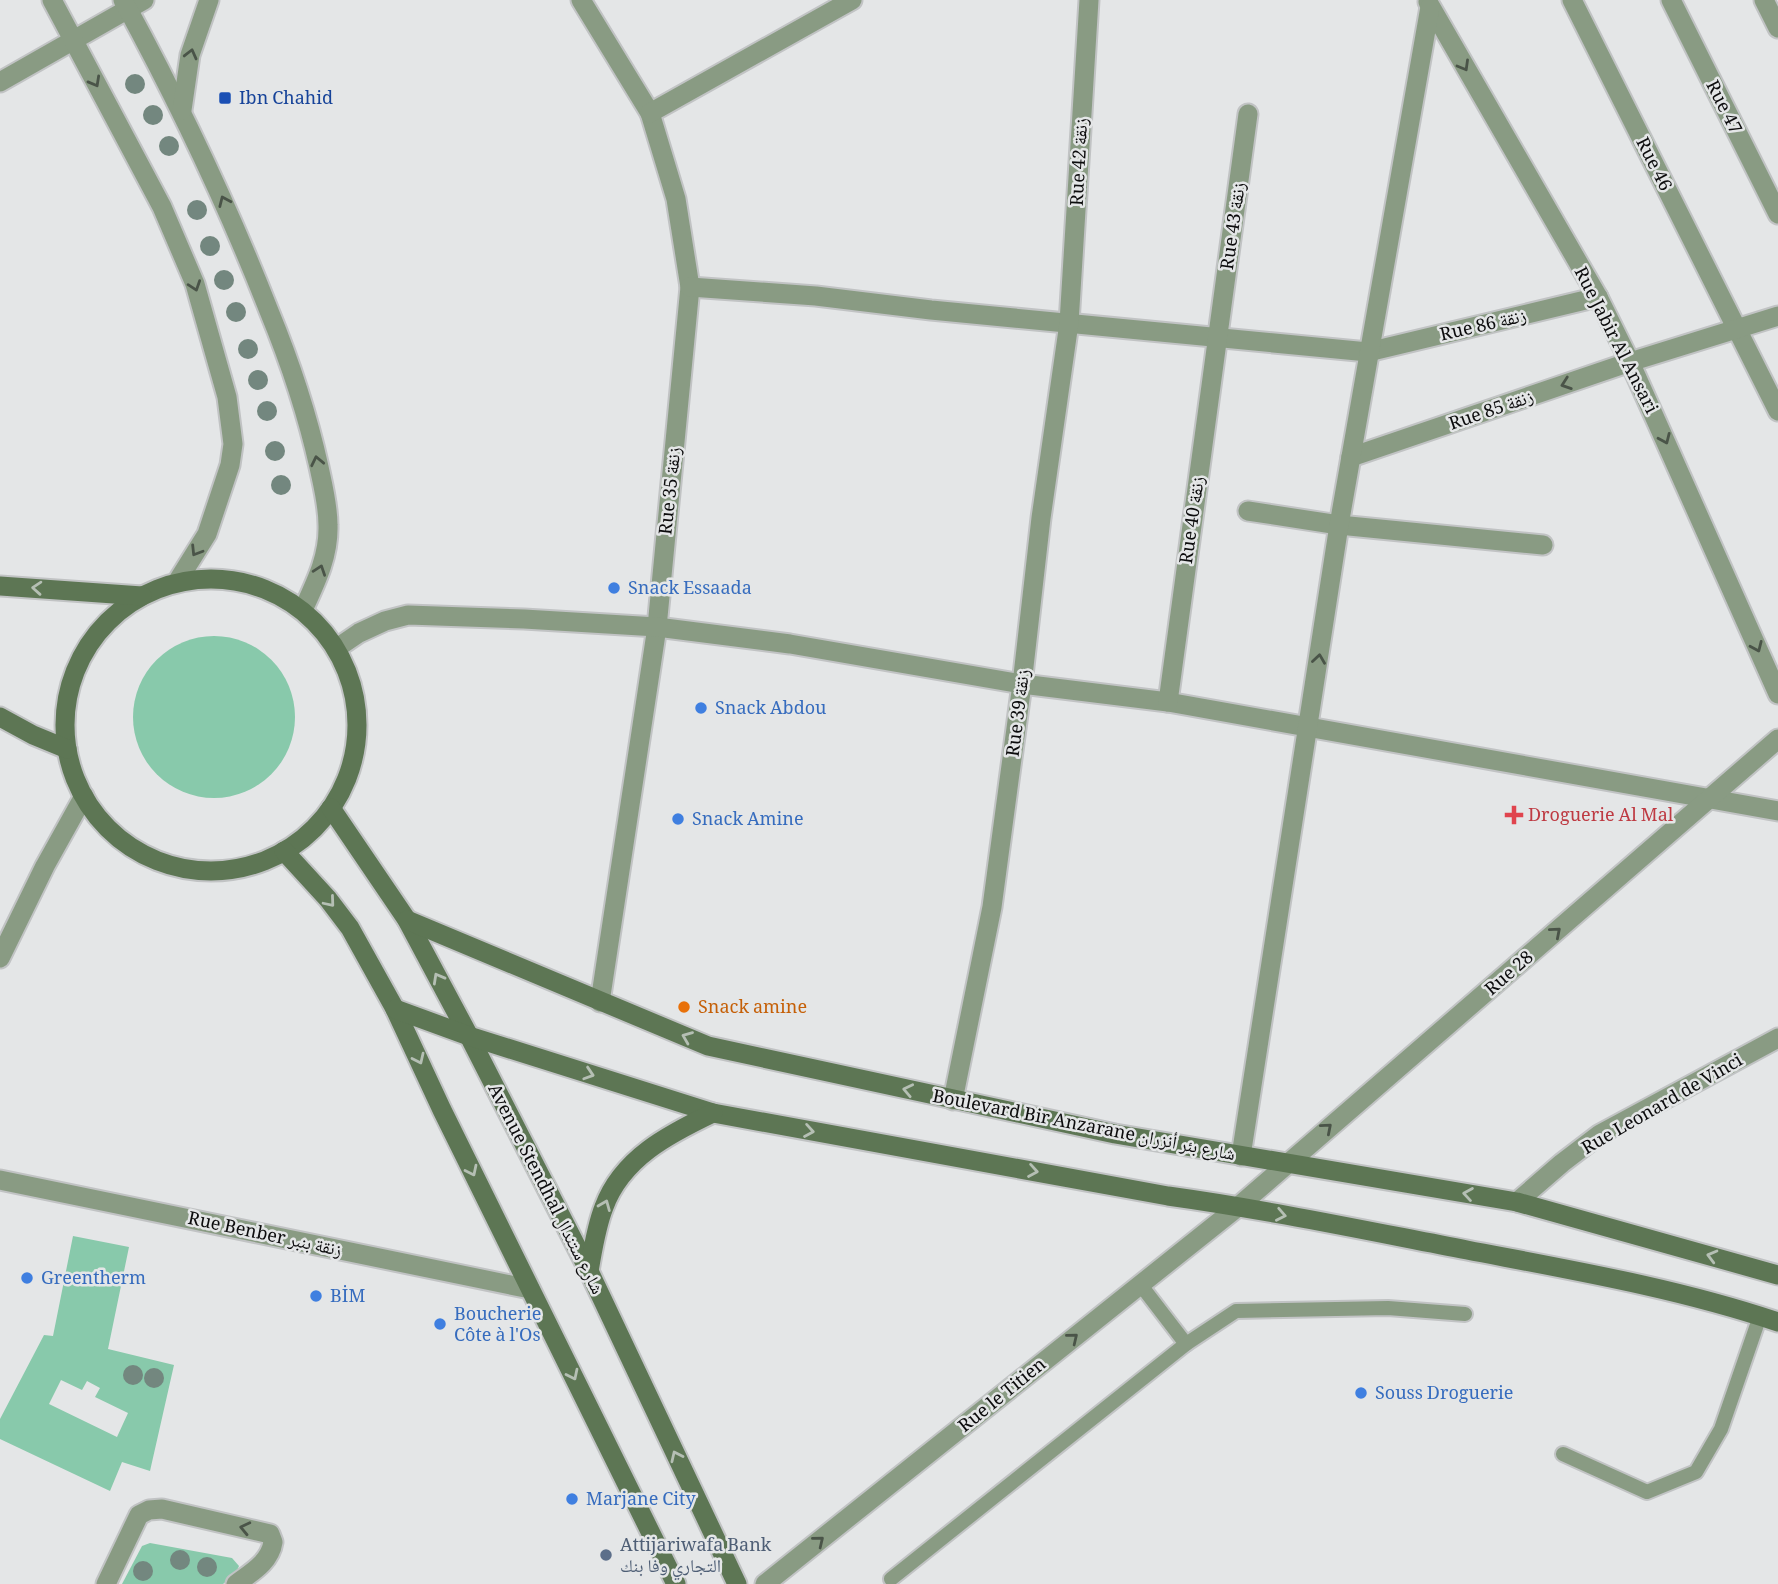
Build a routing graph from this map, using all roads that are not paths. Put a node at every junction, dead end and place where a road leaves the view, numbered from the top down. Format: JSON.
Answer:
{"nodes":[{"id":1,"x":52,"y":0,"type":"edge"},
{"id":2,"x":209,"y":0,"type":"edge"},
{"id":3,"x":581,"y":0,"type":"edge"},
{"id":4,"x":852,"y":0,"type":"edge"},
{"id":5,"x":1089,"y":0,"type":"edge"},
{"id":6,"x":1572,"y":0,"type":"edge"},
{"id":7,"x":1671,"y":0,"type":"edge"},
{"id":8,"x":1764,"y":0,"type":"edge"},
{"id":9,"x":1434,"y":2,"type":"edge"},
{"id":10,"x":131,"y":3,"type":"edge"},
{"id":11,"x":1778,"y":28,"type":"edge"},
{"id":12,"x":73,"y":41,"type":"junction"},
{"id":13,"x":0,"y":82,"type":"edge"},
{"id":14,"x":181,"y":110,"type":"junction"},
{"id":15,"x":650,"y":113,"type":"junction"},
{"id":16,"x":1248,"y":114,"type":"dead end"},
{"id":17,"x":1778,"y":214,"type":"edge"},
{"id":18,"x":690,"y":287,"type":"junction"},
{"id":19,"x":1598,"y":297,"type":"junction"},
{"id":20,"x":1778,"y":316,"type":"edge"},
{"id":21,"x":1069,"y":323,"type":"junction"},
{"id":22,"x":1737,"y":328,"type":"junction"},
{"id":23,"x":1217,"y":338,"type":"junction"},
{"id":24,"x":1368,"y":352,"type":"junction"},
{"id":25,"x":1630,"y":362,"type":"junction"},
{"id":26,"x":1778,"y":411,"type":"edge"},
{"id":27,"x":1351,"y":457,"type":"junction"},
{"id":28,"x":1248,"y":512,"type":"dead end"},
{"id":29,"x":1339,"y":525,"type":"junction"},
{"id":30,"x":1543,"y":545,"type":"dead end"},
{"id":31,"x":177,"y":582,"type":"junction"},
{"id":32,"x":0,"y":586,"type":"edge"},
{"id":33,"x":142,"y":596,"type":"junction"},
{"id":34,"x":303,"y":610,"type":"junction"},
{"id":35,"x":657,"y":627,"type":"junction"},
{"id":36,"x":337,"y":648,"type":"junction"},
{"id":37,"x":1022,"y":684,"type":"junction"},
{"id":38,"x":1778,"y":694,"type":"edge"},
{"id":39,"x":1168,"y":702,"type":"junction"},
{"id":40,"x":0,"y":717,"type":"edge"},
{"id":41,"x":1309,"y":726,"type":"junction"},
{"id":42,"x":1778,"y":739,"type":"edge"},
{"id":43,"x":67,"y":749,"type":"junction"},
{"id":44,"x":84,"y":796,"type":"junction"},
{"id":45,"x":1713,"y":798,"type":"junction"},
{"id":46,"x":331,"y":808,"type":"junction"},
{"id":47,"x":1778,"y":811,"type":"edge"},
{"id":48,"x":284,"y":851,"type":"junction"},
{"id":49,"x":407,"y":920,"type":"junction"},
{"id":50,"x":0,"y":958,"type":"edge"},
{"id":51,"x":600,"y":1002,"type":"junction"},
{"id":52,"x":395,"y":1009,"type":"junction"},
{"id":53,"x":469,"y":1036,"type":"junction"},
{"id":54,"x":1778,"y":1038,"type":"edge"},
{"id":55,"x":953,"y":1100,"type":"junction"},
{"id":56,"x":713,"y":1113,"type":"junction"},
{"id":57,"x":1241,"y":1156,"type":"junction"},
{"id":58,"x":1286,"y":1164,"type":"junction"},
{"id":59,"x":0,"y":1180,"type":"edge"},
{"id":60,"x":1517,"y":1202,"type":"junction"},
{"id":61,"x":1239,"y":1206,"type":"junction"},
{"id":62,"x":589,"y":1270,"type":"junction"},
{"id":63,"x":1778,"y":1275,"type":"edge"},
{"id":64,"x":1140,"y":1284,"type":"junction"},
{"id":65,"x":530,"y":1289,"type":"junction"},
{"id":66,"x":1465,"y":1314,"type":"dead end"},
{"id":67,"x":1769,"y":1319,"type":"edge"},
{"id":68,"x":1186,"y":1344,"type":"junction"},
{"id":69,"x":1563,"y":1454,"type":"dead end"},
{"id":70,"x":891,"y":1579,"type":"dead end"},
{"id":71,"x":106,"y":1584,"type":"edge"},
{"id":72,"x":236,"y":1584,"type":"edge"},
{"id":73,"x":676,"y":1584,"type":"edge"},
{"id":74,"x":737,"y":1584,"type":"edge"},
{"id":75,"x":765,"y":1584,"type":"edge"}],
"edges":[{"from":1,"to":12,"type":"street"},
{"from":14,"to":2,"type":"street","one_way":true},
{"from":3,"to":15,"type":"street","name":"Rue 35 زنقة"},
{"from":4,"to":15,"type":"street"},
{"from":5,"to":21,"type":"street","name":"Rue 42 زنقة"},
{"from":6,"to":22,"type":"street","name":"Rue 46"},
{"from":7,"to":17,"type":"street","name":"Rue 47"},
{"from":8,"to":11,"type":"street"},
{"from":9,"to":19,"type":"street","name":"Rue Jabir Al Ansari","one_way":true},
{"from":9,"to":24,"type":"street"},
{"from":10,"to":12,"type":"street"},
{"from":10,"to":14,"type":"street"},
{"from":12,"to":13,"type":"street"},
{"from":12,"to":31,"type":"street","one_way":true},
{"from":34,"to":14,"type":"street","one_way":true},
{"from":15,"to":18,"type":"street","name":"Rue 35 زنقة"},
{"from":16,"to":23,"type":"street","name":"Rue 43 زنقة"},
{"from":18,"to":21,"type":"street","name":"Rue 86 زنقة"},
{"from":18,"to":35,"type":"street","name":"Rue 35 زنقة"},
{"from":19,"to":24,"type":"street","name":"Rue 86 زنقة"},
{"from":19,"to":25,"type":"street","name":"Rue Jabir Al Ansari"},
{"from":20,"to":22,"type":"street","name":"Rue 85 زنقة"},
{"from":21,"to":23,"type":"street","name":"Rue 86 زنقة"},
{"from":21,"to":37,"type":"street","name":"Rue 39 زنقة"},
{"from":22,"to":25,"type":"street","name":"Rue 85 زنقة"},
{"from":22,"to":26,"type":"street","name":"Rue 46"},
{"from":23,"to":24,"type":"street","name":"Rue 86 زنقة"},
{"from":23,"to":39,"type":"street","name":"Rue 40 زنقة"},
{"from":24,"to":27,"type":"street"},
{"from":25,"to":27,"type":"street","name":"Rue 85 زنقة","one_way":true},
{"from":25,"to":38,"type":"street","name":"Rue Jabir Al Ansari","one_way":true},
{"from":27,"to":29,"type":"street"},
{"from":28,"to":29,"type":"street"},
{"from":29,"to":30,"type":"street"},
{"from":41,"to":29,"type":"street","one_way":true},
{"from":31,"to":33,"type":"main road"},
{"from":31,"to":34,"type":"main road"},
{"from":33,"to":32,"type":"main road","one_way":true},
{"from":33,"to":43,"type":"main road"},
{"from":34,"to":36,"type":"main road"},
{"from":35,"to":36,"type":"street"},
{"from":35,"to":37,"type":"street"},
{"from":35,"to":51,"type":"street","name":"Rue 35 زنقة"},
{"from":36,"to":46,"type":"main road"},
{"from":37,"to":39,"type":"street"},
{"from":37,"to":55,"type":"street","name":"Rue 39 زنقة"},
{"from":39,"to":41,"type":"street"},
{"from":40,"to":43,"type":"main road"},
{"from":41,"to":45,"type":"street"},
{"from":41,"to":57,"type":"street"},
{"from":42,"to":45,"type":"street","name":"Rue 28"},
{"from":43,"to":44,"type":"main road"},
{"from":44,"to":48,"type":"main road"},
{"from":44,"to":50,"type":"street"},
{"from":45,"to":47,"type":"street"},
{"from":58,"to":45,"type":"street","name":"Rue 28","one_way":true},
{"from":46,"to":48,"type":"main road"},
{"from":46,"to":49,"type":"main road","name":"Avenue Stendhal شارع ستندال"},
{"from":48,"to":52,"type":"main road","one_way":true},
{"from":49,"to":51,"type":"main road","name":"Boulevard Bir Anzarane شارع بئر أنزران"},
{"from":53,"to":49,"type":"main road","name":"Avenue Stendhal شارع ستندال","one_way":true},
{"from":55,"to":51,"type":"main road","name":"Boulevard Bir Anzarane شارع بئر أنزران","one_way":true},
{"from":52,"to":53,"type":"main road"},
{"from":52,"to":65,"type":"main road","one_way":true},
{"from":53,"to":56,"type":"main road","one_way":true},
{"from":53,"to":62,"type":"main road","name":"Avenue Stendhal شارع ستندال"},
{"from":54,"to":60,"type":"street","name":"Rue Leonard de Vinci"},
{"from":55,"to":57,"type":"main road","name":"Boulevard Bir Anzarane شارع بئر أنزران"},
{"from":56,"to":61,"type":"main road","one_way":true},
{"from":62,"to":56,"type":"main road","one_way":true},
{"from":57,"to":58,"type":"main road","name":"Boulevard Bir Anzarane شارع بئر أنزران"},
{"from":60,"to":58,"type":"main road","name":"Boulevard Bir Anzarane شارع بئر أنزران","one_way":true},
{"from":58,"to":61,"type":"street","name":"Rue 28"},
{"from":59,"to":65,"type":"street","name":"Rue Benber زنقة بنبر"},
{"from":63,"to":60,"type":"main road","name":"Boulevard Bir Anzarane شارع بئر أنزران","one_way":true},
{"from":61,"to":64,"type":"street","name":"Rue le Titien"},
{"from":61,"to":67,"type":"main road","one_way":true},
{"from":74,"to":62,"type":"main road","name":"Avenue Stendhal شارع ستندال","one_way":true},
{"from":64,"to":68,"type":"lane"},
{"from":75,"to":64,"type":"street","name":"Rue le Titien","one_way":true},
{"from":65,"to":73,"type":"main road","one_way":true},
{"from":66,"to":68,"type":"lane"},
{"from":67,"to":69,"type":"lane"},
{"from":68,"to":70,"type":"lane"},
{"from":72,"to":71,"type":"street","one_way":true}]}
